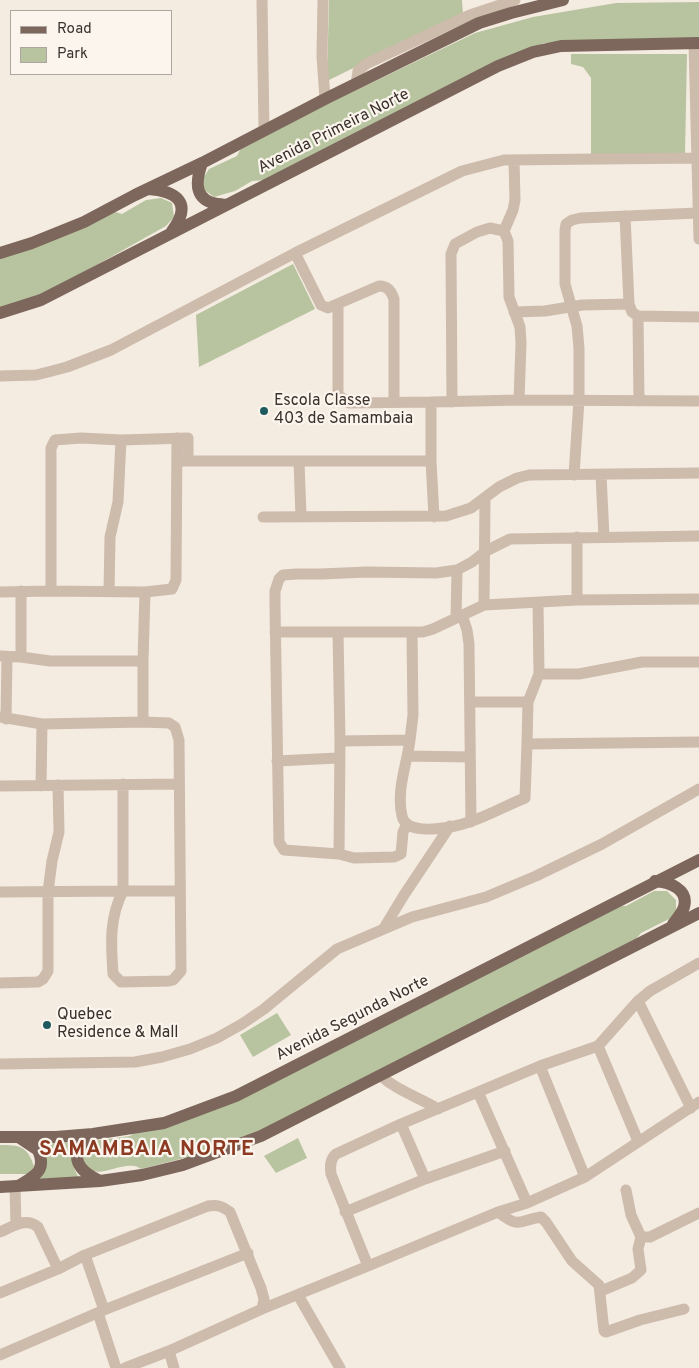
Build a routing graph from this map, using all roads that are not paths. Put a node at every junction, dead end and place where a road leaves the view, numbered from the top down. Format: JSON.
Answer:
{"nodes":[{"id":1,"x":262,"y":0,"type":"edge"},
{"id":2,"x":323,"y":0,"type":"edge"},
{"id":3,"x":515,"y":0,"type":"edge"},
{"id":4,"x":563,"y":0,"type":"edge"},
{"id":5,"x":696,"y":43,"type":"edge"},
{"id":6,"x":356,"y":84,"type":"junction"},
{"id":7,"x":325,"y":99,"type":"junction"},
{"id":8,"x":697,"y":100,"type":"edge"},
{"id":9,"x":264,"y":129,"type":"junction"},
{"id":10,"x":697,"y":158,"type":"junction"},
{"id":11,"x":514,"y":160,"type":"junction"},
{"id":12,"x":202,"y":163,"type":"junction"},
{"id":13,"x":698,"y":183,"type":"edge"},
{"id":14,"x":148,"y":188,"type":"junction"},
{"id":15,"x":226,"y":205,"type":"junction"},
{"id":16,"x":698,"y":213,"type":"edge"},
{"id":17,"x":625,"y":216,"type":"junction"},
{"id":18,"x":504,"y":231,"type":"junction"},
{"id":19,"x":171,"y":233,"type":"junction"},
{"id":20,"x":699,"y":239,"type":"edge"},
{"id":21,"x":0,"y":253,"type":"edge"},
{"id":22,"x":295,"y":253,"type":"junction"},
{"id":23,"x":338,"y":304,"type":"junction"},
{"id":24,"x":629,"y":304,"type":"junction"},
{"id":25,"x":571,"y":307,"type":"junction"},
{"id":26,"x":514,"y":312,"type":"junction"},
{"id":27,"x":0,"y":314,"type":"edge"},
{"id":28,"x":638,"y":316,"type":"junction"},
{"id":29,"x":699,"y":317,"type":"edge"},
{"id":30,"x":0,"y":376,"type":"edge"},
{"id":31,"x":518,"y":400,"type":"junction"},
{"id":32,"x":579,"y":400,"type":"junction"},
{"id":33,"x":394,"y":401,"type":"junction"},
{"id":34,"x":639,"y":401,"type":"junction"},
{"id":35,"x":699,"y":401,"type":"edge"},
{"id":36,"x":431,"y":402,"type":"junction"},
{"id":37,"x":452,"y":402,"type":"junction"},
{"id":38,"x":121,"y":440,"type":"junction"},
{"id":39,"x":183,"y":461,"type":"junction"},
{"id":40,"x":299,"y":461,"type":"junction"},
{"id":41,"x":431,"y":461,"type":"junction"},
{"id":42,"x":699,"y":473,"type":"edge"},
{"id":43,"x":574,"y":475,"type":"junction"},
{"id":44,"x":602,"y":475,"type":"junction"},
{"id":45,"x":485,"y":498,"type":"junction"},
{"id":46,"x":301,"y":516,"type":"junction"},
{"id":47,"x":263,"y":517,"type":"dead end"},
{"id":48,"x":434,"y":517,"type":"junction"},
{"id":49,"x":604,"y":536,"type":"junction"},
{"id":50,"x":699,"y":536,"type":"edge"},
{"id":51,"x":577,"y":538,"type":"junction"},
{"id":52,"x":486,"y":551,"type":"junction"},
{"id":53,"x":457,"y":570,"type":"junction"},
{"id":54,"x":51,"y":590,"type":"junction"},
{"id":55,"x":21,"y":591,"type":"junction"},
{"id":56,"x":109,"y":591,"type":"junction"},
{"id":57,"x":0,"y":592,"type":"edge"},
{"id":58,"x":145,"y":592,"type":"junction"},
{"id":59,"x":699,"y":599,"type":"edge"},
{"id":60,"x":577,"y":600,"type":"junction"},
{"id":61,"x":538,"y":603,"type":"junction"},
{"id":62,"x":484,"y":605,"type":"junction"},
{"id":63,"x":459,"y":616,"type":"junction"},
{"id":64,"x":275,"y":632,"type":"junction"},
{"id":65,"x":338,"y":632,"type":"junction"},
{"id":66,"x":412,"y":632,"type":"junction"},
{"id":67,"x":3,"y":656,"type":"edge"},
{"id":68,"x":21,"y":657,"type":"junction"},
{"id":69,"x":144,"y":661,"type":"junction"},
{"id":70,"x":699,"y":662,"type":"edge"},
{"id":71,"x":540,"y":674,"type":"junction"},
{"id":72,"x":470,"y":702,"type":"junction"},
{"id":73,"x":528,"y":702,"type":"junction"},
{"id":74,"x":3,"y":718,"type":"edge"},
{"id":75,"x":143,"y":722,"type":"junction"},
{"id":76,"x":42,"y":724,"type":"junction"},
{"id":77,"x":410,"y":740,"type":"junction"},
{"id":78,"x":340,"y":741,"type":"junction"},
{"id":79,"x":699,"y":742,"type":"edge"},
{"id":80,"x":527,"y":744,"type":"junction"},
{"id":81,"x":408,"y":756,"type":"junction"},
{"id":82,"x":469,"y":757,"type":"junction"},
{"id":83,"x":338,"y":758,"type":"junction"},
{"id":84,"x":277,"y":761,"type":"junction"},
{"id":85,"x":123,"y":784,"type":"junction"},
{"id":86,"x":178,"y":784,"type":"junction"},
{"id":87,"x":0,"y":786,"type":"edge"},
{"id":88,"x":42,"y":786,"type":"junction"},
{"id":89,"x":58,"y":786,"type":"junction"},
{"id":90,"x":699,"y":789,"type":"edge"},
{"id":91,"x":471,"y":822,"type":"junction"},
{"id":92,"x":407,"y":824,"type":"junction"},
{"id":93,"x":450,"y":826,"type":"junction"},
{"id":94,"x":340,"y":854,"type":"junction"},
{"id":95,"x":699,"y":860,"type":"edge"},
{"id":96,"x":655,"y":881,"type":"junction"},
{"id":97,"x":180,"y":890,"type":"junction"},
{"id":98,"x":123,"y":891,"type":"junction"},
{"id":99,"x":0,"y":892,"type":"edge"},
{"id":100,"x":48,"y":892,"type":"junction"},
{"id":101,"x":698,"y":917,"type":"edge"},
{"id":102,"x":672,"y":926,"type":"junction"},
{"id":103,"x":384,"y":928,"type":"junction"},
{"id":104,"x":699,"y":963,"type":"edge"},
{"id":105,"x":0,"y":983,"type":"edge"},
{"id":106,"x":638,"y":1001,"type":"junction"},
{"id":107,"x":598,"y":1046,"type":"junction"},
{"id":108,"x":0,"y":1064,"type":"edge"},
{"id":109,"x":540,"y":1066,"type":"junction"},
{"id":110,"x":380,"y":1075,"type":"junction"},
{"id":111,"x":478,"y":1092,"type":"junction"},
{"id":112,"x":695,"y":1105,"type":"edge"},
{"id":113,"x":438,"y":1108,"type":"junction"},
{"id":114,"x":401,"y":1124,"type":"junction"},
{"id":115,"x":93,"y":1134,"type":"junction"},
{"id":116,"x":0,"y":1137,"type":"edge"},
{"id":117,"x":20,"y":1138,"type":"junction"},
{"id":118,"x":638,"y":1141,"type":"junction"},
{"id":119,"x":504,"y":1151,"type":"junction"},
{"id":120,"x":585,"y":1177,"type":"junction"},
{"id":121,"x":425,"y":1179,"type":"junction"},
{"id":122,"x":100,"y":1181,"type":"junction"},
{"id":123,"x":0,"y":1187,"type":"edge"},
{"id":124,"x":15,"y":1187,"type":"junction"},
{"id":125,"x":626,"y":1190,"type":"dead end"},
{"id":126,"x":526,"y":1203,"type":"junction"},
{"id":127,"x":345,"y":1212,"type":"junction"},
{"id":128,"x":498,"y":1212,"type":"junction"},
{"id":129,"x":699,"y":1213,"type":"edge"},
{"id":130,"x":16,"y":1225,"type":"junction"},
{"id":131,"x":0,"y":1232,"type":"edge"},
{"id":132,"x":641,"y":1237,"type":"junction"},
{"id":133,"x":248,"y":1253,"type":"junction"},
{"id":134,"x":85,"y":1255,"type":"junction"},
{"id":135,"x":368,"y":1266,"type":"junction"},
{"id":136,"x":58,"y":1269,"type":"junction"},
{"id":137,"x":601,"y":1291,"type":"junction"},
{"id":138,"x":0,"y":1293,"type":"edge"},
{"id":139,"x":298,"y":1295,"type":"junction"},
{"id":140,"x":262,"y":1309,"type":"junction"},
{"id":141,"x":684,"y":1309,"type":"dead end"},
{"id":142,"x":101,"y":1312,"type":"junction"},
{"id":143,"x":169,"y":1351,"type":"junction"},
{"id":144,"x":0,"y":1355,"type":"edge"},
{"id":145,"x":116,"y":1368,"type":"edge"},
{"id":146,"x":125,"y":1368,"type":"edge"},
{"id":147,"x":174,"y":1368,"type":"edge"},
{"id":148,"x":340,"y":1368,"type":"edge"}],
"edges":[{"from":1,"to":9,"type":"street"},
{"from":2,"to":7,"type":"street"},
{"from":3,"to":6,"type":"street"},
{"from":4,"to":6,"type":"main road","name":"Avenida Primeira Norte"},
{"from":5,"to":8,"type":"street"},
{"from":5,"to":15,"type":"main road","name":"Avenida Primeira Norte"},
{"from":6,"to":7,"type":"main road","name":"Avenida Primeira Norte"},
{"from":7,"to":9,"type":"main road","name":"Avenida Primeira Norte"},
{"from":8,"to":10,"type":"street"},
{"from":9,"to":12,"type":"main road","name":"Avenida Primeira Norte"},
{"from":10,"to":11,"type":"street"},
{"from":10,"to":13,"type":"street"},
{"from":11,"to":18,"type":"street"},
{"from":11,"to":22,"type":"street"},
{"from":12,"to":14,"type":"main road","name":"Avenida Primeira Norte"},
{"from":12,"to":15,"type":"main road"},
{"from":13,"to":16,"type":"street"},
{"from":14,"to":19,"type":"main road"},
{"from":14,"to":21,"type":"main road","name":"Avenida Primeira Norte"},
{"from":15,"to":19,"type":"main road","name":"Avenida Primeira Norte"},
{"from":16,"to":17,"type":"street"},
{"from":16,"to":20,"type":"street"},
{"from":17,"to":24,"type":"street"},
{"from":17,"to":25,"type":"street"},
{"from":18,"to":26,"type":"street"},
{"from":18,"to":37,"type":"street"},
{"from":19,"to":27,"type":"main road","name":"Avenida Primeira Norte"},
{"from":22,"to":23,"type":"street"},
{"from":22,"to":30,"type":"street"},
{"from":23,"to":33,"type":"street"},
{"from":23,"to":33,"type":"street"},
{"from":24,"to":25,"type":"street"},
{"from":24,"to":28,"type":"street"},
{"from":25,"to":26,"type":"street"},
{"from":25,"to":32,"type":"street"},
{"from":26,"to":31,"type":"street"},
{"from":28,"to":29,"type":"street"},
{"from":28,"to":34,"type":"street"},
{"from":31,"to":32,"type":"street"},
{"from":31,"to":37,"type":"street"},
{"from":32,"to":34,"type":"street"},
{"from":32,"to":43,"type":"street"},
{"from":33,"to":36,"type":"street"},
{"from":34,"to":35,"type":"street"},
{"from":36,"to":37,"type":"street"},
{"from":36,"to":41,"type":"street"},
{"from":38,"to":39,"type":"street"},
{"from":38,"to":54,"type":"street"},
{"from":38,"to":56,"type":"street"},
{"from":39,"to":40,"type":"street"},
{"from":39,"to":58,"type":"street"},
{"from":40,"to":41,"type":"street"},
{"from":40,"to":46,"type":"street"},
{"from":41,"to":48,"type":"street"},
{"from":42,"to":44,"type":"street"},
{"from":43,"to":44,"type":"street"},
{"from":43,"to":45,"type":"street"},
{"from":44,"to":49,"type":"street"},
{"from":45,"to":48,"type":"street"},
{"from":45,"to":52,"type":"street"},
{"from":46,"to":47,"type":"street"},
{"from":46,"to":48,"type":"street"},
{"from":49,"to":50,"type":"street"},
{"from":49,"to":51,"type":"street"},
{"from":51,"to":52,"type":"street"},
{"from":51,"to":60,"type":"street"},
{"from":52,"to":53,"type":"street"},
{"from":52,"to":62,"type":"street"},
{"from":53,"to":63,"type":"street"},
{"from":53,"to":64,"type":"street"},
{"from":54,"to":55,"type":"street"},
{"from":54,"to":56,"type":"street"},
{"from":55,"to":57,"type":"street"},
{"from":55,"to":68,"type":"street"},
{"from":56,"to":58,"type":"street"},
{"from":58,"to":69,"type":"street"},
{"from":59,"to":60,"type":"street"},
{"from":60,"to":61,"type":"street"},
{"from":61,"to":62,"type":"street"},
{"from":61,"to":71,"type":"street"},
{"from":62,"to":63,"type":"street"},
{"from":63,"to":66,"type":"street"},
{"from":63,"to":72,"type":"street"},
{"from":64,"to":65,"type":"street"},
{"from":64,"to":84,"type":"street"},
{"from":65,"to":66,"type":"street"},
{"from":65,"to":78,"type":"street"},
{"from":66,"to":77,"type":"street"},
{"from":67,"to":68,"type":"street"},
{"from":67,"to":74,"type":"street"},
{"from":68,"to":69,"type":"street"},
{"from":69,"to":75,"type":"street"},
{"from":70,"to":71,"type":"street"},
{"from":71,"to":73,"type":"street"},
{"from":72,"to":73,"type":"street"},
{"from":72,"to":82,"type":"street"},
{"from":73,"to":80,"type":"street"},
{"from":74,"to":76,"type":"street"},
{"from":75,"to":76,"type":"street"},
{"from":75,"to":86,"type":"street"},
{"from":76,"to":88,"type":"street"},
{"from":77,"to":78,"type":"street"},
{"from":77,"to":81,"type":"street"},
{"from":78,"to":83,"type":"street"},
{"from":79,"to":80,"type":"street"},
{"from":80,"to":91,"type":"street"},
{"from":81,"to":82,"type":"street"},
{"from":81,"to":92,"type":"street"},
{"from":82,"to":91,"type":"street"},
{"from":83,"to":84,"type":"street"},
{"from":83,"to":94,"type":"street"},
{"from":84,"to":94,"type":"street"},
{"from":85,"to":86,"type":"street"},
{"from":85,"to":89,"type":"street"},
{"from":85,"to":98,"type":"street"},
{"from":86,"to":97,"type":"street"},
{"from":87,"to":88,"type":"street"},
{"from":88,"to":89,"type":"street"},
{"from":89,"to":100,"type":"street"},
{"from":90,"to":103,"type":"street"},
{"from":91,"to":93,"type":"street"},
{"from":92,"to":93,"type":"street"},
{"from":92,"to":94,"type":"street"},
{"from":93,"to":103,"type":"street"},
{"from":95,"to":96,"type":"main road","name":"Avenida Segunda Norte"},
{"from":96,"to":102,"type":"main road"},
{"from":96,"to":115,"type":"main road","name":"Avenida Segunda Norte"},
{"from":97,"to":98,"type":"street"},
{"from":97,"to":98,"type":"street"},
{"from":98,"to":100,"type":"street"},
{"from":99,"to":100,"type":"street"},
{"from":100,"to":105,"type":"street"},
{"from":101,"to":102,"type":"main road"},
{"from":102,"to":110,"type":"main road"},
{"from":103,"to":108,"type":"street"},
{"from":104,"to":106,"type":"street"},
{"from":106,"to":107,"type":"street"},
{"from":106,"to":112,"type":"street"},
{"from":107,"to":109,"type":"street"},
{"from":107,"to":118,"type":"street"},
{"from":109,"to":111,"type":"street"},
{"from":109,"to":120,"type":"street"},
{"from":110,"to":113,"type":"street"},
{"from":110,"to":122,"type":"main road"},
{"from":111,"to":113,"type":"street"},
{"from":111,"to":119,"type":"street"},
{"from":112,"to":118,"type":"street"},
{"from":113,"to":114,"type":"street"},
{"from":114,"to":121,"type":"street"},
{"from":114,"to":127,"type":"street"},
{"from":115,"to":117,"type":"main road","name":"Avenida Segunda Norte"},
{"from":115,"to":122,"type":"main road"},
{"from":116,"to":117,"type":"main road","name":"Avenida Segunda Norte"},
{"from":117,"to":124,"type":"main road"},
{"from":118,"to":120,"type":"street"},
{"from":119,"to":121,"type":"street"},
{"from":119,"to":126,"type":"street"},
{"from":120,"to":126,"type":"street"},
{"from":121,"to":127,"type":"street"},
{"from":122,"to":124,"type":"main road"},
{"from":123,"to":124,"type":"main road"},
{"from":124,"to":130,"type":"street"},
{"from":125,"to":132,"type":"street"},
{"from":126,"to":128,"type":"street"},
{"from":127,"to":135,"type":"street"},
{"from":128,"to":135,"type":"street"},
{"from":128,"to":137,"type":"street"},
{"from":129,"to":132,"type":"street"},
{"from":130,"to":131,"type":"street"},
{"from":130,"to":136,"type":"street"},
{"from":132,"to":137,"type":"street"},
{"from":133,"to":134,"type":"street"},
{"from":133,"to":140,"type":"street"},
{"from":133,"to":142,"type":"street"},
{"from":134,"to":136,"type":"street"},
{"from":134,"to":142,"type":"street"},
{"from":135,"to":139,"type":"street"},
{"from":136,"to":138,"type":"street"},
{"from":137,"to":141,"type":"street"},
{"from":139,"to":140,"type":"street"},
{"from":139,"to":148,"type":"street"},
{"from":140,"to":143,"type":"street"},
{"from":142,"to":144,"type":"street"},
{"from":142,"to":145,"type":"street"},
{"from":143,"to":146,"type":"street"},
{"from":143,"to":147,"type":"street"}]}
